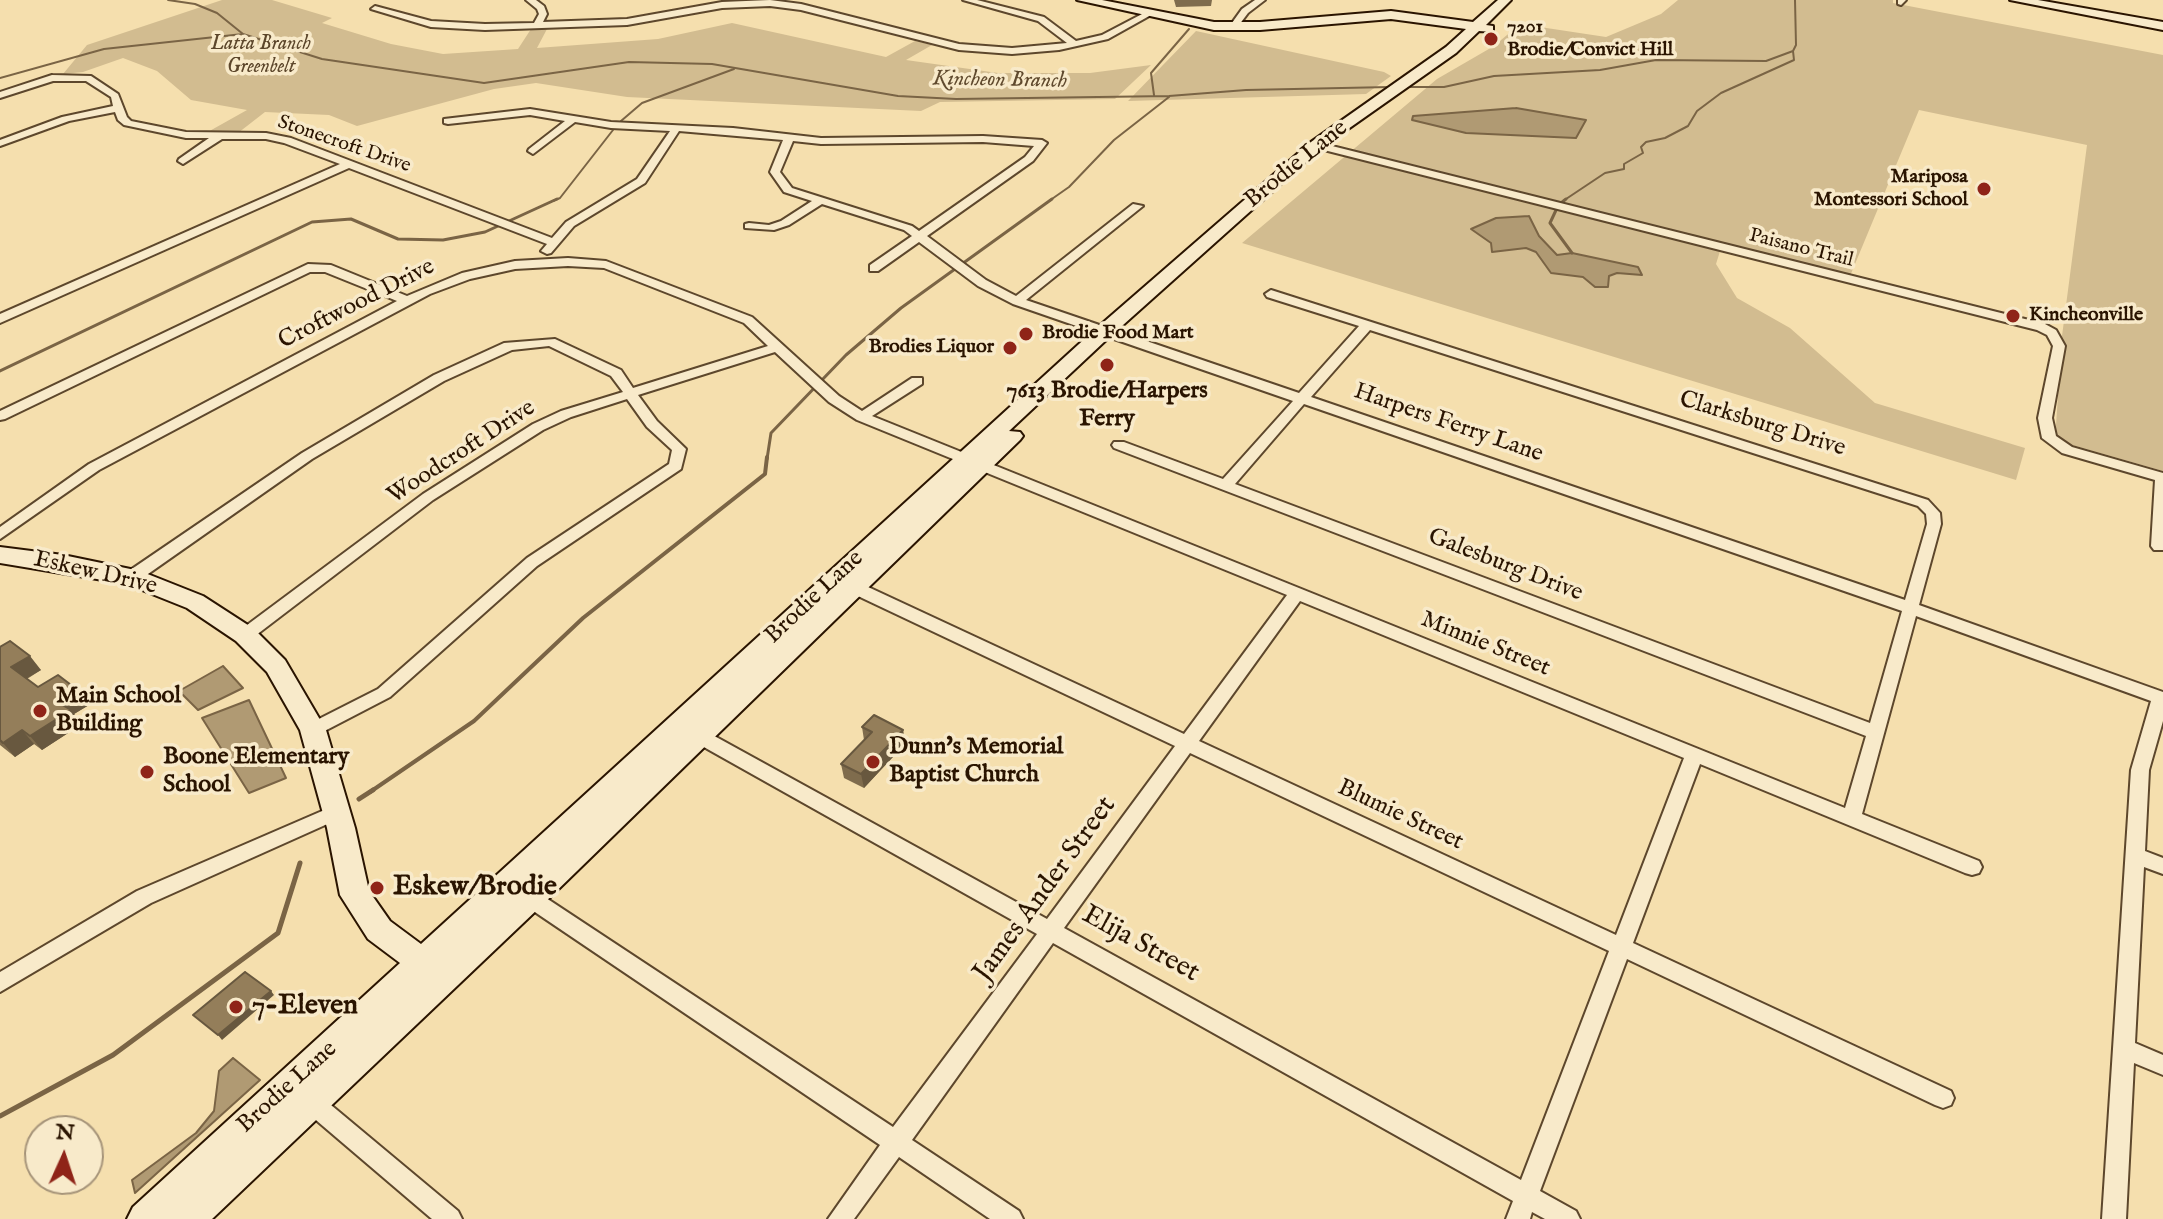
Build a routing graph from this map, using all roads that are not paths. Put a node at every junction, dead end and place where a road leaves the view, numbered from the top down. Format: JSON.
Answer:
{"nodes":[{"id":1,"x":530,"y":0,"type":"edge"},
{"id":2,"x":967,"y":0,"type":"edge"},
{"id":3,"x":1083,"y":0,"type":"edge"},
{"id":4,"x":1261,"y":0,"type":"edge"},
{"id":5,"x":1505,"y":0,"type":"edge"},
{"id":6,"x":1521,"y":0,"type":"edge"},
{"id":7,"x":2016,"y":0,"type":"edge"},
{"id":8,"x":2058,"y":0,"type":"edge"},
{"id":9,"x":732,"y":2,"type":"edge"},
{"id":10,"x":375,"y":9,"type":"dead end"},
{"id":11,"x":1147,"y":15,"type":"junction"},
{"id":12,"x":2163,"y":18,"type":"edge"},
{"id":13,"x":536,"y":26,"type":"junction"},
{"id":14,"x":2163,"y":26,"type":"edge"},
{"id":15,"x":1233,"y":27,"type":"junction"},
{"id":16,"x":1483,"y":28,"type":"junction"},
{"id":17,"x":1075,"y":44,"type":"junction"},
{"id":18,"x":0,"y":95,"type":"edge"},
{"id":19,"x":118,"y":108,"type":"junction"},
{"id":20,"x":574,"y":118,"type":"junction"},
{"id":21,"x":448,"y":121,"type":"dead end"},
{"id":22,"x":676,"y":129,"type":"junction"},
{"id":23,"x":219,"y":136,"type":"junction"},
{"id":24,"x":789,"y":138,"type":"junction"},
{"id":25,"x":906,"y":141,"type":"junction"},
{"id":26,"x":0,"y":143,"type":"edge"},
{"id":27,"x":1323,"y":147,"type":"junction"},
{"id":28,"x":533,"y":151,"type":"dead end"},
{"id":29,"x":904,"y":156,"type":"dead end"},
{"id":30,"x":183,"y":161,"type":"dead end"},
{"id":31,"x":349,"y":164,"type":"junction"},
{"id":32,"x":819,"y":201,"type":"junction"},
{"id":33,"x":1137,"y":206,"type":"dead end"},
{"id":34,"x":749,"y":226,"type":"dead end"},
{"id":35,"x":920,"y":235,"type":"junction"},
{"id":36,"x":552,"y":242,"type":"junction"},
{"id":37,"x":542,"y":262,"type":"junction"},
{"id":38,"x":874,"y":268,"type":"dead end"},
{"id":39,"x":1271,"y":294,"type":"dead end"},
{"id":40,"x":407,"y":301,"type":"junction"},
{"id":41,"x":1017,"y":301,"type":"junction"},
{"id":42,"x":0,"y":319,"type":"edge"},
{"id":43,"x":1367,"y":325,"type":"junction"},
{"id":44,"x":1113,"y":334,"type":"junction"},
{"id":45,"x":777,"y":347,"type":"junction"},
{"id":46,"x":917,"y":381,"type":"dead end"},
{"id":47,"x":633,"y":395,"type":"junction"},
{"id":48,"x":1301,"y":399,"type":"junction"},
{"id":49,"x":0,"y":416,"type":"edge"},
{"id":50,"x":862,"y":417,"type":"junction"},
{"id":51,"x":1119,"y":445,"type":"dead end"},
{"id":52,"x":973,"y":462,"type":"junction"},
{"id":53,"x":2162,"y":478,"type":"edge"},
{"id":54,"x":1226,"y":485,"type":"junction"},
{"id":55,"x":0,"y":534,"type":"edge"},
{"id":56,"x":2159,"y":546,"type":"dead end"},
{"id":57,"x":0,"y":555,"type":"edge"},
{"id":58,"x":132,"y":577,"type":"junction"},
{"id":59,"x":845,"y":583,"type":"junction"},
{"id":60,"x":1296,"y":594,"type":"junction"},
{"id":61,"x":1909,"y":608,"type":"junction"},
{"id":62,"x":245,"y":635,"type":"junction"},
{"id":63,"x":2162,"y":699,"type":"edge"},
{"id":64,"x":313,"y":730,"type":"junction"},
{"id":65,"x":690,"y":730,"type":"junction"},
{"id":66,"x":1875,"y":732,"type":"junction"},
{"id":67,"x":1187,"y":744,"type":"junction"},
{"id":68,"x":1694,"y":755,"type":"junction"},
{"id":69,"x":336,"y":812,"type":"junction"},
{"id":70,"x":1852,"y":817,"type":"junction"},
{"id":71,"x":2135,"y":855,"type":"junction"},
{"id":72,"x":2163,"y":866,"type":"edge"},
{"id":73,"x":1972,"y":867,"type":"dead end"},
{"id":74,"x":530,"y":898,"type":"junction"},
{"id":75,"x":1052,"y":930,"type":"junction"},
{"id":76,"x":1622,"y":950,"type":"junction"},
{"id":77,"x":435,"y":971,"type":"junction"},
{"id":78,"x":0,"y":983,"type":"edge"},
{"id":79,"x":2122,"y":1048,"type":"junction"},
{"id":80,"x":2163,"y":1065,"type":"edge"},
{"id":81,"x":1943,"y":1098,"type":"dead end"},
{"id":82,"x":311,"y":1102,"type":"junction"},
{"id":83,"x":896,"y":1142,"type":"junction"},
{"id":84,"x":1527,"y":1196,"type":"junction"},
{"id":85,"x":145,"y":1219,"type":"edge"},
{"id":86,"x":186,"y":1219,"type":"edge"},
{"id":87,"x":450,"y":1219,"type":"edge"},
{"id":88,"x":840,"y":1219,"type":"edge"},
{"id":89,"x":1011,"y":1219,"type":"edge"},
{"id":90,"x":1518,"y":1219,"type":"edge"},
{"id":91,"x":1568,"y":1219,"type":"edge"},
{"id":92,"x":2114,"y":1219,"type":"edge"}],
"edges":[{"from":1,"to":13,"type":"street"},
{"from":2,"to":17,"type":"street"},
{"from":3,"to":11,"type":"main road"},
{"from":4,"to":15,"type":"street"},
{"from":5,"to":16,"type":"main road","name":"Brodie Lane"},
{"from":6,"to":16,"type":"main road","name":"Brodie Lane"},
{"from":7,"to":14,"type":"main road"},
{"from":8,"to":12,"type":"main road"},
{"from":9,"to":13,"type":"street"},
{"from":9,"to":17,"type":"street"},
{"from":10,"to":13,"type":"street"},
{"from":11,"to":15,"type":"main road"},
{"from":11,"to":17,"type":"street"},
{"from":15,"to":16,"type":"main road"},
{"from":16,"to":27,"type":"main road","name":"Brodie Lane"},
{"from":18,"to":19,"type":"street","name":"Stonecroft Drive"},
{"from":19,"to":23,"type":"street","name":"Stonecroft Drive"},
{"from":19,"to":26,"type":"street"},
{"from":20,"to":21,"type":"street"},
{"from":20,"to":22,"type":"street"},
{"from":20,"to":28,"type":"street"},
{"from":22,"to":24,"type":"street"},
{"from":22,"to":36,"type":"street"},
{"from":23,"to":30,"type":"street"},
{"from":23,"to":31,"type":"street","name":"Stonecroft Drive"},
{"from":24,"to":25,"type":"street"},
{"from":24,"to":32,"type":"street","name":"Harpers Ferry Lane"},
{"from":25,"to":29,"type":"street"},
{"from":25,"to":35,"type":"street"},
{"from":27,"to":44,"type":"main road","name":"Brodie Lane"},
{"from":27,"to":53,"type":"street","name":"Paisano Trail"},
{"from":31,"to":36,"type":"street","name":"Stonecroft Drive"},
{"from":31,"to":42,"type":"street"},
{"from":32,"to":34,"type":"street"},
{"from":32,"to":35,"type":"street","name":"Harpers Ferry Lane"},
{"from":33,"to":41,"type":"street"},
{"from":35,"to":38,"type":"street"},
{"from":35,"to":41,"type":"street","name":"Harpers Ferry Lane"},
{"from":36,"to":37,"type":"street"},
{"from":37,"to":40,"type":"street","name":"Croftwood Drive"},
{"from":37,"to":45,"type":"street","name":"Croftwood Drive"},
{"from":39,"to":43,"type":"street","name":"Clarksburg Drive"},
{"from":40,"to":49,"type":"street"},
{"from":40,"to":55,"type":"street","name":"Croftwood Drive"},
{"from":41,"to":44,"type":"street","name":"Harpers Ferry Lane"},
{"from":43,"to":48,"type":"street"},
{"from":43,"to":61,"type":"street","name":"Clarksburg Drive"},
{"from":44,"to":48,"type":"street","name":"Harpers Ferry Lane"},
{"from":44,"to":52,"type":"main road","name":"Brodie Lane"},
{"from":45,"to":47,"type":"street","name":"Woodcroft Drive"},
{"from":45,"to":50,"type":"street","name":"Croftwood Drive"},
{"from":46,"to":50,"type":"street"},
{"from":47,"to":58,"type":"street"},
{"from":47,"to":62,"type":"street","name":"Woodcroft Drive"},
{"from":47,"to":64,"type":"street"},
{"from":48,"to":54,"type":"street"},
{"from":48,"to":61,"type":"street","name":"Harpers Ferry Lane"},
{"from":50,"to":52,"type":"street","name":"Croftwood Drive"},
{"from":51,"to":54,"type":"street","name":"Galesburg Drive"},
{"from":52,"to":59,"type":"main road","name":"Brodie Lane"},
{"from":52,"to":60,"type":"street","name":"Minnie Street"},
{"from":53,"to":56,"type":"street"},
{"from":54,"to":66,"type":"street","name":"Galesburg Drive"},
{"from":57,"to":58,"type":"main road","name":"Eskew Drive"},
{"from":58,"to":62,"type":"main road","name":"Eskew Drive"},
{"from":59,"to":65,"type":"main road","name":"Brodie Lane"},
{"from":59,"to":67,"type":"street","name":"Blumie Street"},
{"from":60,"to":67,"type":"street","name":"James Ander Street"},
{"from":60,"to":68,"type":"street","name":"Minnie Street"},
{"from":61,"to":63,"type":"street","name":"Harpers Ferry Lane"},
{"from":61,"to":66,"type":"street","name":"Clarksburg Drive"},
{"from":62,"to":64,"type":"main road","name":"Eskew Drive"},
{"from":63,"to":71,"type":"street"},
{"from":64,"to":69,"type":"main road","name":"Eskew Drive"},
{"from":65,"to":74,"type":"main road","name":"Brodie Lane"},
{"from":65,"to":75,"type":"street","name":"Elija Street"},
{"from":65,"to":77,"type":"main road","name":"Brodie Lane"},
{"from":66,"to":70,"type":"street","name":"Clarksburg Drive"},
{"from":67,"to":75,"type":"street","name":"James Ander Street"},
{"from":67,"to":76,"type":"street","name":"Blumie Street"},
{"from":68,"to":70,"type":"street","name":"Minnie Street"},
{"from":68,"to":76,"type":"street"},
{"from":69,"to":77,"type":"main road","name":"Eskew Drive"},
{"from":69,"to":78,"type":"street"},
{"from":70,"to":73,"type":"street","name":"Minnie Street"},
{"from":71,"to":72,"type":"street"},
{"from":71,"to":79,"type":"street"},
{"from":74,"to":77,"type":"main road","name":"Brodie Lane"},
{"from":74,"to":83,"type":"street"},
{"from":75,"to":83,"type":"street","name":"James Ander Street"},
{"from":75,"to":84,"type":"street","name":"Elija Street"},
{"from":76,"to":81,"type":"street","name":"Blumie Street"},
{"from":76,"to":84,"type":"street"},
{"from":77,"to":82,"type":"main road","name":"Brodie Lane"},
{"from":77,"to":85,"type":"main road","name":"Brodie Lane"},
{"from":79,"to":80,"type":"street"},
{"from":79,"to":92,"type":"street"},
{"from":82,"to":86,"type":"main road","name":"Brodie Lane"},
{"from":82,"to":87,"type":"street"},
{"from":83,"to":88,"type":"street","name":"James Ander Street"},
{"from":83,"to":89,"type":"street"},
{"from":84,"to":90,"type":"street"},
{"from":84,"to":91,"type":"street","name":"Elija Street"}]}
